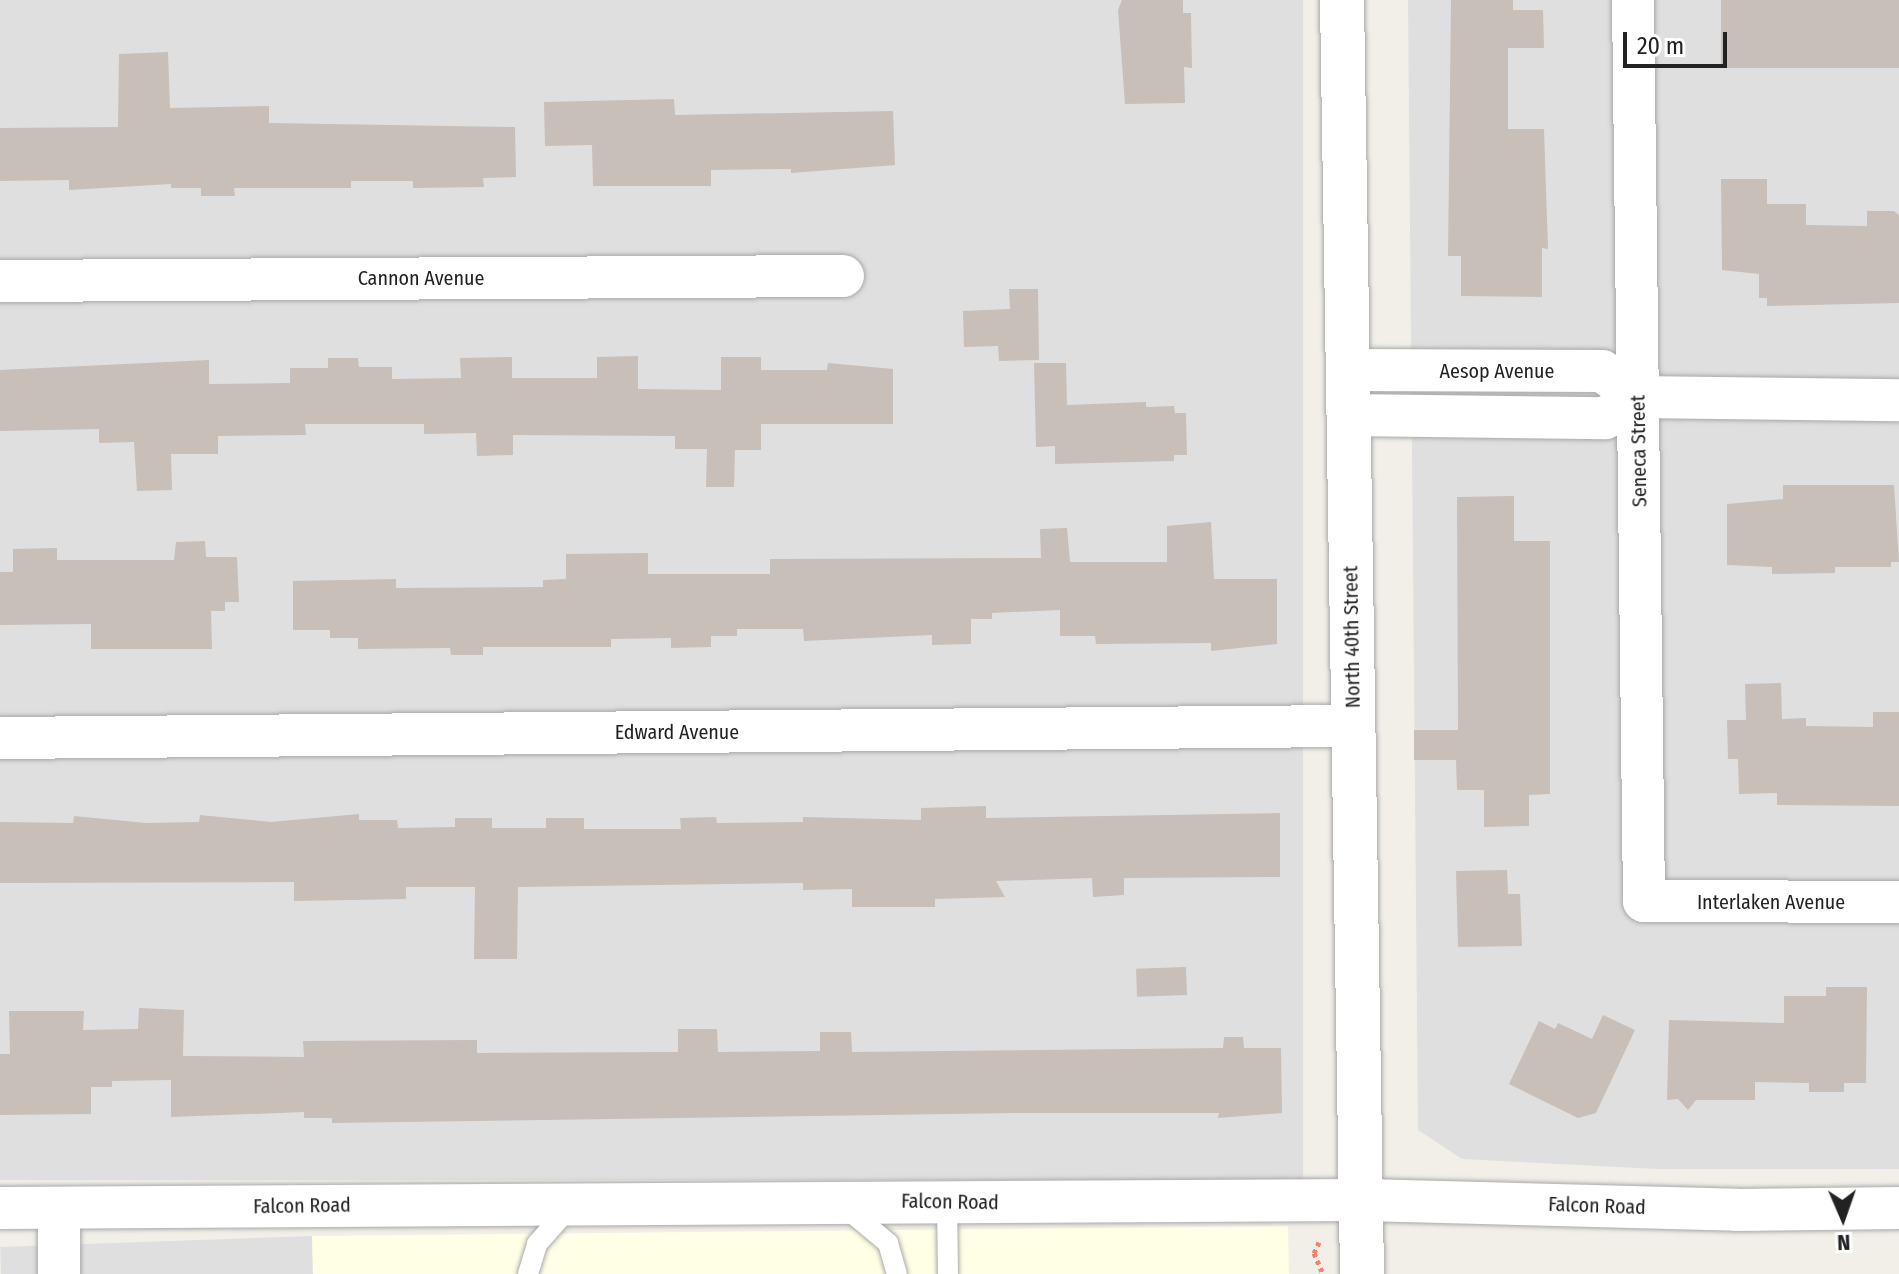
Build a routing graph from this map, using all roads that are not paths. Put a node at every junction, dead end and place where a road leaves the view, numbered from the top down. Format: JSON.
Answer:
{"nodes":[{"id":1,"x":1342,"y":0,"type":"edge"},
{"id":2,"x":1633,"y":0,"type":"edge"},
{"id":3,"x":843,"y":276,"type":"dead end"},
{"id":4,"x":0,"y":281,"type":"edge"},
{"id":5,"x":1347,"y":370,"type":"junction"},
{"id":6,"x":1638,"y":397,"type":"junction"},
{"id":7,"x":1899,"y":400,"type":"edge"},
{"id":8,"x":1348,"y":415,"type":"junction"},
{"id":9,"x":1354,"y":726,"type":"junction"},
{"id":10,"x":0,"y":738,"type":"edge"},
{"id":11,"x":1644,"y":901,"type":"joint"},
{"id":12,"x":1899,"y":902,"type":"edge"},
{"id":13,"x":837,"y":1200,"type":"junction"},
{"id":14,"x":1364,"y":1200,"type":"junction"},
{"id":15,"x":573,"y":1203,"type":"junction"},
{"id":16,"x":947,"y":1203,"type":"junction"},
{"id":17,"x":0,"y":1208,"type":"edge"},
{"id":18,"x":59,"y":1208,"type":"junction"},
{"id":19,"x":1899,"y":1208,"type":"edge"},
{"id":20,"x":59,"y":1274,"type":"edge"},
{"id":21,"x":528,"y":1274,"type":"edge"},
{"id":22,"x":897,"y":1274,"type":"edge"},
{"id":23,"x":948,"y":1274,"type":"edge"},
{"id":24,"x":1362,"y":1274,"type":"edge"}],
"edges":[{"from":1,"to":5,"type":"street","name":"North 40th Street"},
{"from":2,"to":6,"type":"street","name":"Seneca Street"},
{"from":3,"to":4,"type":"street","name":"Cannon Avenue"},
{"from":5,"to":6,"type":"street","name":"Aesop Avenue"},
{"from":5,"to":8,"type":"street","name":"North 40th Street"},
{"from":6,"to":7,"type":"street"},
{"from":6,"to":8,"type":"street"},
{"from":6,"to":11,"type":"street","name":"Seneca Street"},
{"from":8,"to":9,"type":"street","name":"North 40th Street"},
{"from":9,"to":10,"type":"street","name":"Edward Avenue"},
{"from":9,"to":14,"type":"street","name":"North 40th Street"},
{"from":11,"to":12,"type":"street","name":"Interlaken Avenue"},
{"from":13,"to":15,"type":"street","name":"Falcon Road"},
{"from":13,"to":16,"type":"street","name":"Falcon Road"},
{"from":13,"to":22,"type":"lane"},
{"from":14,"to":16,"type":"street","name":"Falcon Road"},
{"from":14,"to":19,"type":"street","name":"Falcon Road"},
{"from":14,"to":24,"type":"street","name":"North 40th Street"},
{"from":15,"to":18,"type":"street","name":"Falcon Road"},
{"from":15,"to":21,"type":"lane"},
{"from":16,"to":23,"type":"lane"},
{"from":17,"to":18,"type":"street","name":"Falcon Road"},
{"from":18,"to":20,"type":"street"}]}
